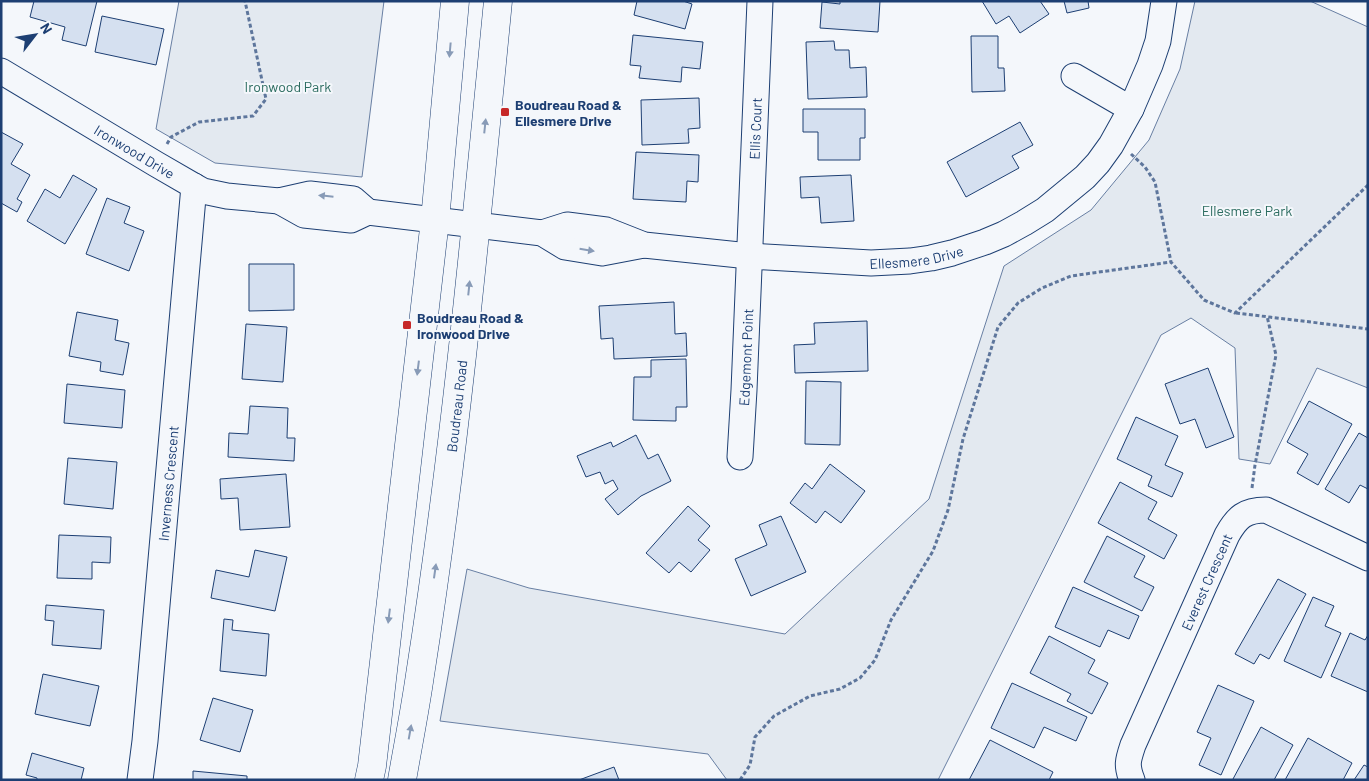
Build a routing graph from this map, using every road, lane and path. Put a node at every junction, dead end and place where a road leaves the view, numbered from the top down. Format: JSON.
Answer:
{"nodes":[{"id":1,"x":245,"y":1,"type":"edge"},
{"id":2,"x":455,"y":1,"type":"edge"},
{"id":3,"x":498,"y":1,"type":"edge"},
{"id":4,"x":760,"y":1,"type":"edge"},
{"id":5,"x":1164,"y":1,"type":"edge"},
{"id":6,"x":1,"y":71,"type":"edge"},
{"id":7,"x":1074,"y":76,"type":"dead end"},
{"id":8,"x":1131,"y":109,"type":"junction"},
{"id":9,"x":1125,"y":150,"type":"dead end"},
{"id":10,"x":156,"y":164,"type":"junction"},
{"id":11,"x":1368,"y":185,"type":"edge"},
{"id":12,"x":194,"y":186,"type":"junction"},
{"id":13,"x":435,"y":220,"type":"junction"},
{"id":14,"x":476,"y":226,"type":"junction"},
{"id":15,"x":749,"y":256,"type":"junction"},
{"id":16,"x":1171,"y":262,"type":"junction"},
{"id":17,"x":1235,"y":313,"type":"junction"},
{"id":18,"x":1267,"y":316,"type":"junction"},
{"id":19,"x":1368,"y":329,"type":"edge"},
{"id":20,"x":740,"y":457,"type":"dead end"},
{"id":21,"x":1249,"y":512,"type":"junction"},
{"id":22,"x":1368,"y":558,"type":"edge"},
{"id":23,"x":140,"y":780,"type":"edge"},
{"id":24,"x":369,"y":780,"type":"edge"},
{"id":25,"x":402,"y":780,"type":"edge"},
{"id":26,"x":740,"y":780,"type":"edge"},
{"id":27,"x":1132,"y":780,"type":"edge"}],
"edges":[{"from":1,"to":10,"type":"path"},
{"from":2,"to":13,"type":"main road","one_way":true},
{"from":14,"to":3,"type":"main road","name":"Boudreau Road","one_way":true},
{"from":4,"to":15,"type":"street","name":"Ellis Court"},
{"from":5,"to":8,"type":"street","name":"Ellesmere Drive"},
{"from":6,"to":10,"type":"street","name":"Ironwood Drive"},
{"from":7,"to":8,"type":"street"},
{"from":8,"to":15,"type":"street","name":"Ellesmere Drive"},
{"from":9,"to":16,"type":"path"},
{"from":10,"to":12,"type":"street","name":"Ironwood Drive"},
{"from":11,"to":17,"type":"path"},
{"from":12,"to":13,"type":"street","name":"Ironwood Drive"},
{"from":12,"to":23,"type":"street","name":"Inverness Crescent"},
{"from":13,"to":14,"type":"street","name":"Ellesmere Drive"},
{"from":13,"to":24,"type":"main road","one_way":true},
{"from":14,"to":15,"type":"street","name":"Ellesmere Drive"},
{"from":25,"to":14,"type":"main road","name":"Boudreau Road","one_way":true},
{"from":15,"to":20,"type":"street","name":"Edgemont Point"},
{"from":16,"to":17,"type":"path"},
{"from":16,"to":26,"type":"path"},
{"from":17,"to":18,"type":"path"},
{"from":18,"to":19,"type":"path"},
{"from":18,"to":21,"type":"path"},
{"from":21,"to":22,"type":"street"},
{"from":21,"to":27,"type":"street","name":"Everest Crescent"}]}
